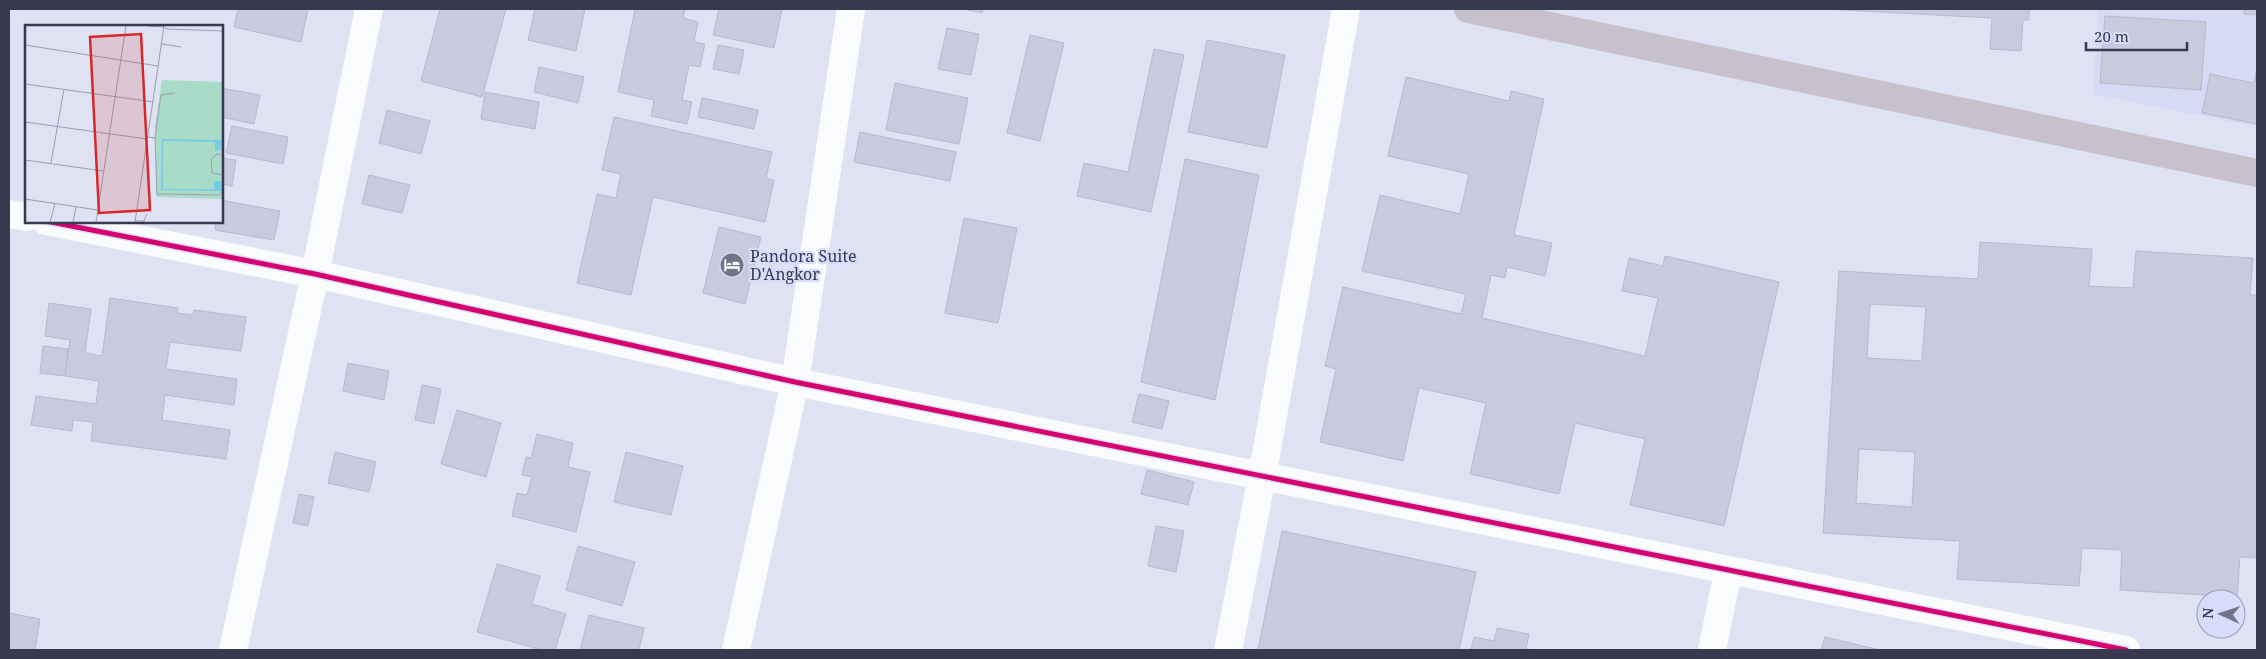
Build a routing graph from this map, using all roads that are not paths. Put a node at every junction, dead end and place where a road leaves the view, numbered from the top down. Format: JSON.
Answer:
{"nodes":[{"id":1,"x":369,"y":9,"type":"edge"},
{"id":2,"x":851,"y":9,"type":"edge"},
{"id":3,"x":1346,"y":9,"type":"edge"},
{"id":4,"x":1468,"y":9,"type":"edge"},
{"id":5,"x":2257,"y":173,"type":"edge"},
{"id":6,"x":9,"y":214,"type":"edge"},
{"id":7,"x":25,"y":217,"type":"edge"},
{"id":8,"x":51,"y":222,"type":"edge"},
{"id":9,"x":315,"y":274,"type":"junction"},
{"id":10,"x":795,"y":382,"type":"junction"},
{"id":11,"x":1262,"y":477,"type":"junction"},
{"id":12,"x":1728,"y":572,"type":"junction"},
{"id":13,"x":233,"y":650,"type":"edge"},
{"id":14,"x":736,"y":650,"type":"edge"},
{"id":15,"x":1228,"y":650,"type":"edge"},
{"id":16,"x":1712,"y":650,"type":"edge"},
{"id":17,"x":2126,"y":650,"type":"edge"}],
"edges":[{"from":1,"to":9,"type":"street"},
{"from":2,"to":10,"type":"street"},
{"from":3,"to":11,"type":"street"},
{"from":4,"to":5,"type":"main road"},
{"from":6,"to":7,"type":"street"},
{"from":8,"to":9,"type":"street"},
{"from":9,"to":10,"type":"street"},
{"from":9,"to":13,"type":"street"},
{"from":10,"to":11,"type":"street"},
{"from":10,"to":14,"type":"street"},
{"from":11,"to":12,"type":"street"},
{"from":11,"to":15,"type":"street"},
{"from":12,"to":16,"type":"street"},
{"from":12,"to":17,"type":"street"}]}
